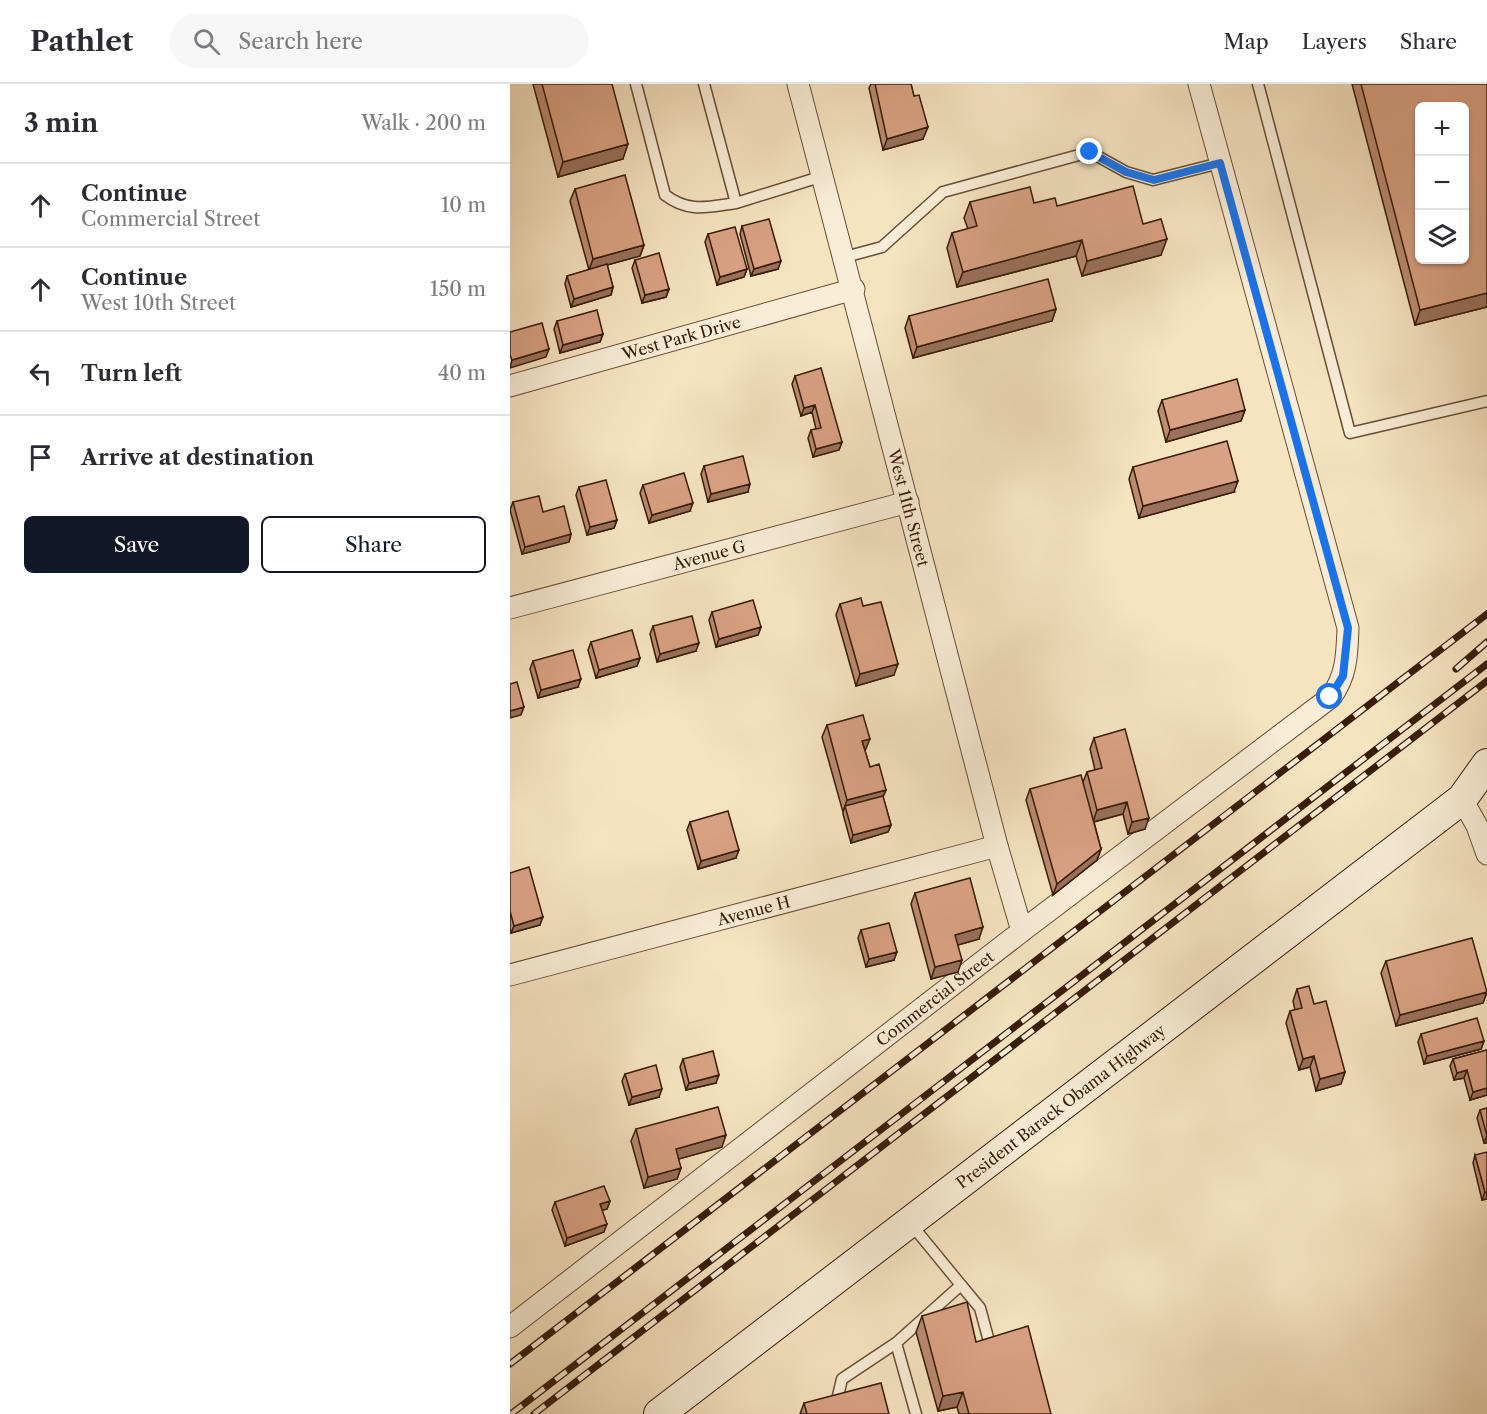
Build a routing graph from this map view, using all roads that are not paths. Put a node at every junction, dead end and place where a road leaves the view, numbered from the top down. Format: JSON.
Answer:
{"nodes":[{"id":1,"x":636,"y":84,"type":"edge"},
{"id":2,"x":704,"y":84,"type":"edge"},
{"id":3,"x":798,"y":84,"type":"edge"},
{"id":4,"x":1199,"y":84,"type":"edge"},
{"id":5,"x":1258,"y":84,"type":"edge"},
{"id":6,"x":1220,"y":163,"type":"junction"},
{"id":7,"x":823,"y":176,"type":"junction"},
{"id":8,"x":736,"y":203,"type":"junction"},
{"id":9,"x":845,"y":257,"type":"junction"},
{"id":10,"x":854,"y":289,"type":"junction"},
{"id":11,"x":510,"y":386,"type":"edge"},
{"id":12,"x":1487,"y":401,"type":"edge"},
{"id":13,"x":908,"y":502,"type":"junction"},
{"id":14,"x":510,"y":608,"type":"edge"},
{"id":15,"x":1487,"y":764,"type":"edge"},
{"id":16,"x":1474,"y":794,"type":"edge"},
{"id":17,"x":997,"y":846,"type":"junction"},
{"id":18,"x":1487,"y":854,"type":"edge"},
{"id":19,"x":1022,"y":931,"type":"junction"},
{"id":20,"x":510,"y":975,"type":"edge"},
{"id":21,"x":910,"y":1222,"type":"junction"},
{"id":22,"x":961,"y":1285,"type":"junction"},
{"id":23,"x":510,"y":1327,"type":"edge"},
{"id":24,"x":896,"y":1343,"type":"junction"},
{"id":25,"x":990,"y":1344,"type":"edge"},
{"id":26,"x":837,"y":1400,"type":"edge"},
{"id":27,"x":659,"y":1414,"type":"edge"},
{"id":28,"x":916,"y":1414,"type":"edge"}],
"edges":[{"from":1,"to":8,"type":"lane"},
{"from":2,"to":8,"type":"lane"},
{"from":3,"to":7,"type":"street","name":"West 11th Street"},
{"from":4,"to":6,"type":"street"},
{"from":5,"to":12,"type":"lane"},
{"from":6,"to":9,"type":"lane"},
{"from":6,"to":19,"type":"street","name":"Commercial Street"},
{"from":7,"to":8,"type":"lane"},
{"from":7,"to":9,"type":"street","name":"West 11th Street"},
{"from":9,"to":10,"type":"street","name":"West 11th Street"},
{"from":10,"to":11,"type":"street","name":"West Park Drive"},
{"from":10,"to":13,"type":"street","name":"West 11th Street"},
{"from":13,"to":14,"type":"street","name":"Avenue G"},
{"from":13,"to":17,"type":"street","name":"West 11th Street"},
{"from":15,"to":16,"type":"main road","name":"President Barack Obama Highway"},
{"from":16,"to":18,"type":"street"},
{"from":16,"to":21,"type":"main road","name":"President Barack Obama Highway"},
{"from":17,"to":19,"type":"street","name":"West 11th Street"},
{"from":17,"to":20,"type":"street","name":"Avenue H"},
{"from":19,"to":23,"type":"street","name":"Commercial Street"},
{"from":21,"to":22,"type":"lane"},
{"from":21,"to":27,"type":"main road","name":"President Barack Obama Highway"},
{"from":22,"to":24,"type":"lane"},
{"from":22,"to":25,"type":"lane"},
{"from":24,"to":26,"type":"lane"},
{"from":24,"to":28,"type":"lane"}]}
